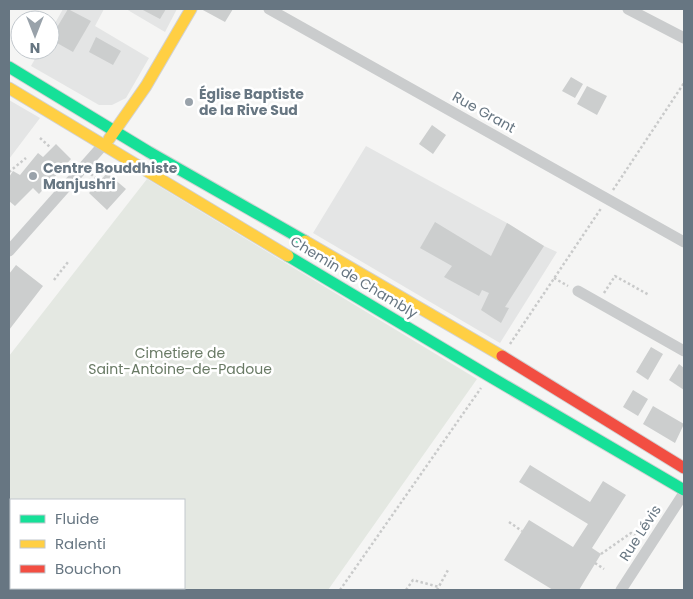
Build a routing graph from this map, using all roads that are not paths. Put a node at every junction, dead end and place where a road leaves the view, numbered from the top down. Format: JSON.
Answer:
{"nodes":[{"id":1,"x":191,"y":9,"type":"edge"},
{"id":2,"x":269,"y":9,"type":"edge"},
{"id":3,"x":628,"y":9,"type":"edge"},
{"id":4,"x":684,"y":38,"type":"edge"},
{"id":5,"x":9,"y":67,"type":"edge"},
{"id":6,"x":9,"y":88,"type":"edge"},
{"id":7,"x":114,"y":131,"type":"junction"},
{"id":8,"x":104,"y":144,"type":"junction"},
{"id":9,"x":684,"y":242,"type":"edge"},
{"id":10,"x":9,"y":251,"type":"edge"},
{"id":11,"x":363,"y":274,"type":"junction"},
{"id":12,"x":578,"y":291,"type":"road end"},
{"id":13,"x":351,"y":293,"type":"junction"},
{"id":14,"x":684,"y":351,"type":"edge"},
{"id":15,"x":684,"y":468,"type":"edge"},
{"id":16,"x":684,"y":492,"type":"edge"},
{"id":17,"x":621,"y":590,"type":"edge"}],
"edges":[{"from":1,"to":7,"type":"main road"},
{"from":2,"to":9,"type":"street","name":"Rue Grant"},
{"from":3,"to":4,"type":"street"},
{"from":5,"to":7,"type":"main road","name":"Chemin de Chambly"},
{"from":6,"to":8,"type":"main road","name":"Chemin de Chambly"},
{"from":7,"to":8,"type":"main road"},
{"from":7,"to":11,"type":"main road","name":"Chemin de Chambly"},
{"from":8,"to":10,"type":"street"},
{"from":8,"to":13,"type":"main road","name":"Chemin de Chambly"},
{"from":11,"to":13,"type":"main road"},
{"from":11,"to":15,"type":"main road","name":"Chemin de Chambly"},
{"from":12,"to":14,"type":"street"},
{"from":13,"to":16,"type":"main road","name":"Chemin de Chambly"},
{"from":16,"to":17,"type":"street","name":"Rue Lévis"}]}
